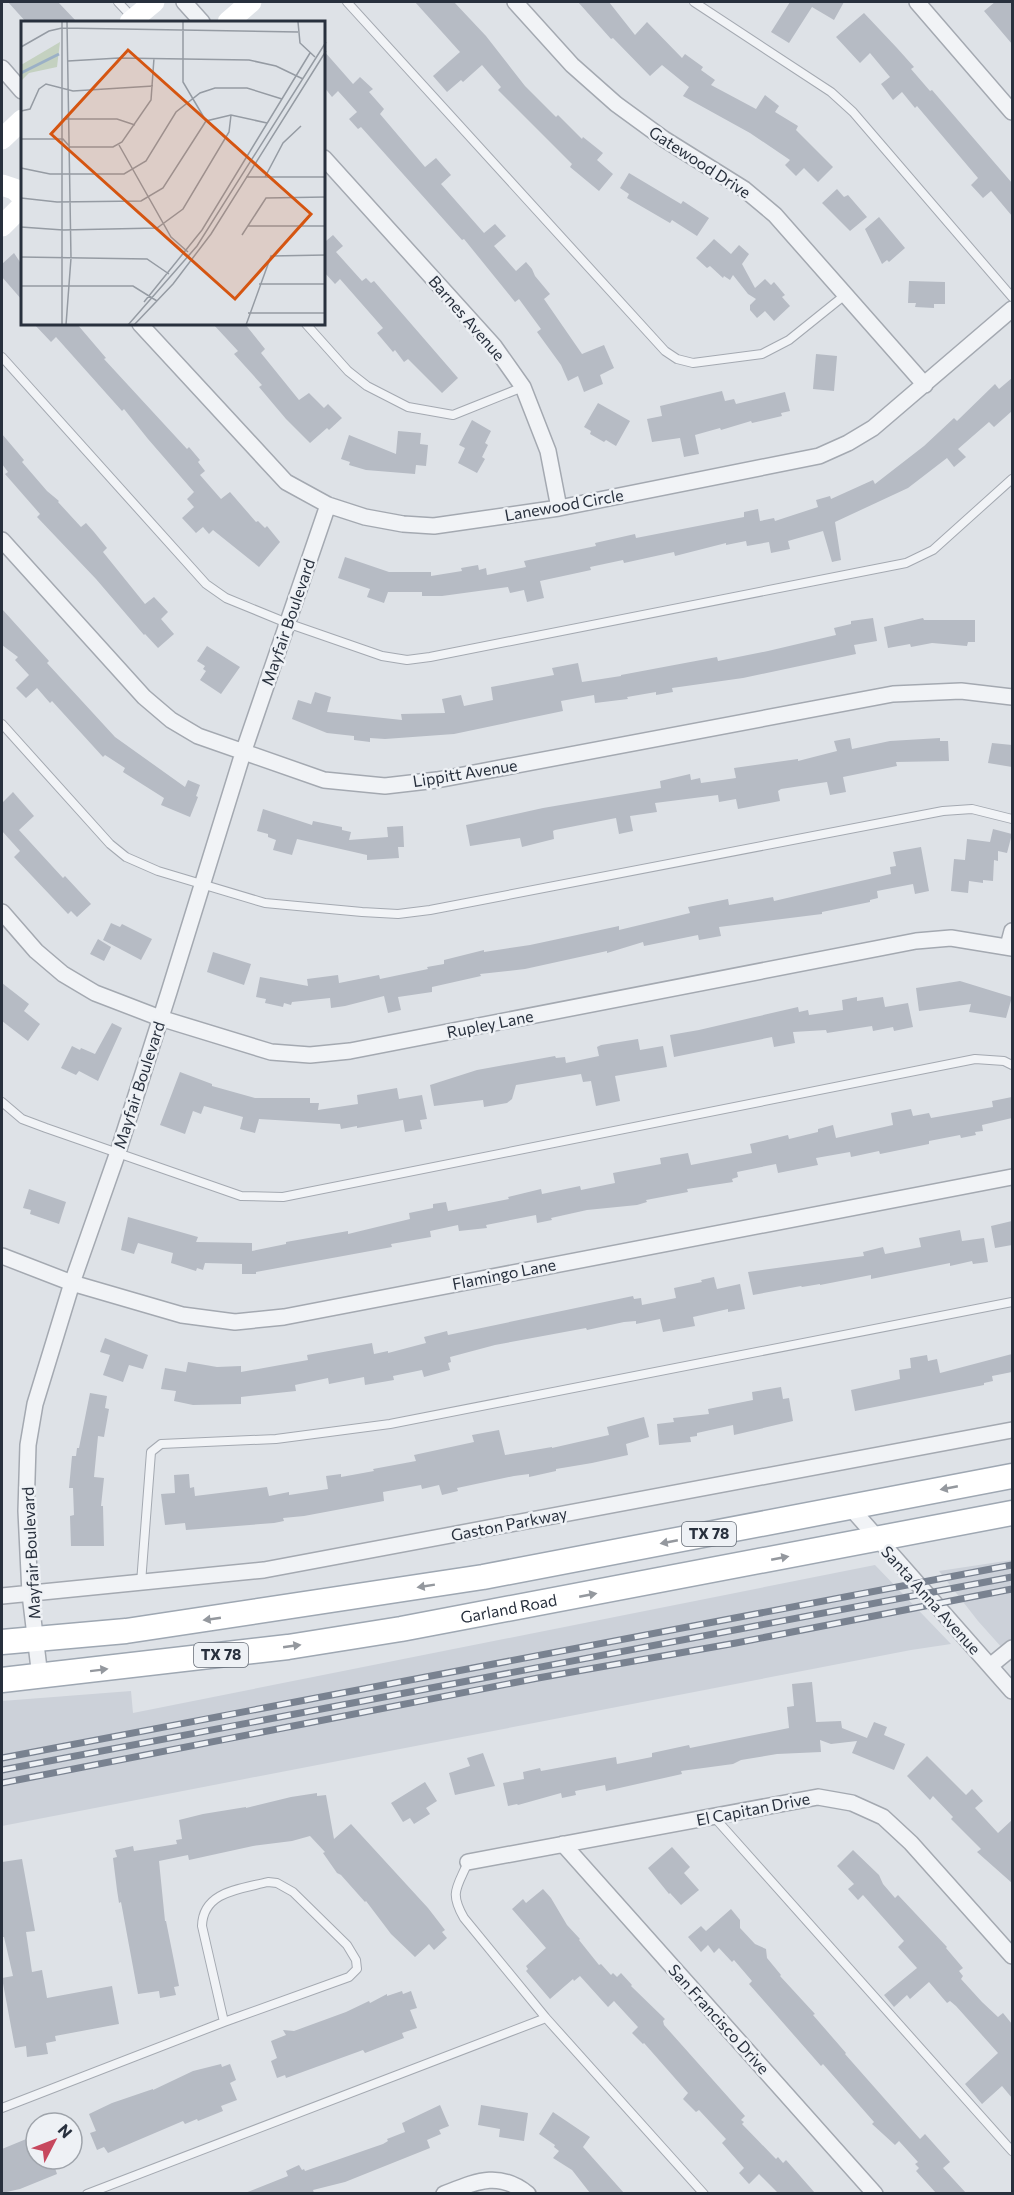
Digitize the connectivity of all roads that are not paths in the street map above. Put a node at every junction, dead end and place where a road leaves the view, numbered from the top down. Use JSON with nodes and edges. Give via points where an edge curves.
{"nodes":[{"id":1,"x":118,"y":2,"type":"edge"},
{"id":2,"x":154,"y":2,"type":"edge"},
{"id":3,"x":184,"y":2,"type":"edge"},
{"id":4,"x":251,"y":2,"type":"edge"},
{"id":5,"x":347,"y":2,"type":"edge"},
{"id":6,"x":515,"y":2,"type":"edge"},
{"id":7,"x":694,"y":2,"type":"edge"},
{"id":8,"x":917,"y":2,"type":"edge"},
{"id":9,"x":132,"y":21,"type":"edge"},
{"id":10,"x":201,"y":21,"type":"edge"},
{"id":11,"x":229,"y":21,"type":"edge"},
{"id":12,"x":2,"y":68,"type":"edge"},
{"id":13,"x":21,"y":90,"type":"edge"},
{"id":14,"x":1012,"y":112,"type":"edge"},
{"id":15,"x":21,"y":121,"type":"edge"},
{"id":16,"x":2,"y":139,"type":"edge"},
{"id":17,"x":326,"y":160,"type":"edge"},
{"id":18,"x":2,"y":185,"type":"edge"},
{"id":19,"x":21,"y":195,"type":"edge"},
{"id":20,"x":21,"y":207,"type":"edge"},
{"id":21,"x":2,"y":226,"type":"edge"},
{"id":22,"x":845,"y":295,"type":"junction"},
{"id":23,"x":1012,"y":297,"type":"edge"},
{"id":24,"x":1012,"y":309,"type":"edge"},
{"id":25,"x":142,"y":326,"type":"edge"},
{"id":26,"x":308,"y":326,"type":"edge"},
{"id":27,"x":2,"y":357,"type":"edge"},
{"id":28,"x":925,"y":385,"type":"junction"},
{"id":29,"x":523,"y":387,"type":"junction"},
{"id":30,"x":1012,"y":478,"type":"edge"},
{"id":31,"x":328,"y":505,"type":"junction"},
{"id":32,"x":559,"y":508,"type":"junction"},
{"id":33,"x":2,"y":540,"type":"edge"},
{"id":34,"x":287,"y":623,"type":"junction"},
{"id":35,"x":1012,"y":697,"type":"edge"},
{"id":36,"x":2,"y":724,"type":"edge"},
{"id":37,"x":243,"y":753,"type":"junction"},
{"id":38,"x":1012,"y":819,"type":"edge"},
{"id":39,"x":203,"y":885,"type":"junction"},
{"id":40,"x":2,"y":912,"type":"edge"},
{"id":41,"x":1012,"y":931,"type":"edge"},
{"id":42,"x":1010,"y":947,"type":"edge"},
{"id":43,"x":160,"y":1018,"type":"junction"},
{"id":44,"x":1012,"y":1065,"type":"edge"},
{"id":45,"x":2,"y":1102,"type":"edge"},
{"id":46,"x":118,"y":1152,"type":"junction"},
{"id":47,"x":1012,"y":1177,"type":"edge"},
{"id":48,"x":2,"y":1256,"type":"edge"},
{"id":49,"x":72,"y":1283,"type":"junction"},
{"id":50,"x":1012,"y":1302,"type":"edge"},
{"id":51,"x":1012,"y":1430,"type":"edge"},
{"id":52,"x":1012,"y":1476,"type":"edge"},
{"id":53,"x":850,"y":1507,"type":"junction"},
{"id":54,"x":1012,"y":1513,"type":"edge"},
{"id":55,"x":877,"y":1540,"type":"junction"},
{"id":56,"x":483,"y":1577,"type":"junction"},
{"id":57,"x":141,"y":1583,"type":"junction"},
{"id":58,"x":30,"y":1594,"type":"junction"},
{"id":59,"x":2,"y":1596,"type":"edge"},
{"id":60,"x":490,"y":1613,"type":"junction"},
{"id":61,"x":36,"y":1639,"type":"junction"},
{"id":62,"x":2,"y":1642,"type":"edge"},
{"id":63,"x":1012,"y":1648,"type":"edge"},
{"id":64,"x":990,"y":1666,"type":"junction"},
{"id":65,"x":40,"y":1677,"type":"junction"},
{"id":66,"x":2,"y":1680,"type":"edge"},
{"id":67,"x":1012,"y":1691,"type":"edge"},
{"id":68,"x":714,"y":1817,"type":"junction"},
{"id":69,"x":562,"y":1844,"type":"junction"},
{"id":70,"x":468,"y":1862,"type":"joint"},
{"id":71,"x":1012,"y":1956,"type":"edge"},
{"id":72,"x":546,"y":2018,"type":"junction"},
{"id":73,"x":224,"y":2022,"type":"junction"},
{"id":74,"x":2,"y":2108,"type":"edge"},
{"id":75,"x":1012,"y":2151,"type":"edge"},
{"id":76,"x":87,"y":2193,"type":"edge"},
{"id":77,"x":444,"y":2193,"type":"edge"},
{"id":78,"x":528,"y":2193,"type":"edge"},
{"id":79,"x":704,"y":2193,"type":"edge"},
{"id":80,"x":875,"y":2193,"type":"edge"}],
"edges":[{"from":1,"to":9,"type":"lane"},
{"from":2,"to":9,"type":"main road"},
{"from":3,"to":10,"type":"street"},
{"from":4,"to":11,"type":"main road"},
{"from":5,"to":22,"type":"lane","via":[[665,351],[677,359],[693,363],[762,354],[789,340]]},
{"from":6,"to":22,"type":"street","name":"Gatewood Drive","via":[[572,65],[616,104],[744,189],[775,215]]},
{"from":7,"to":23,"type":"lane","via":[[831,92],[853,111]]},
{"from":8,"to":14,"type":"street"},
{"from":12,"to":13,"type":"street"},
{"from":15,"to":16,"type":"main road"},
{"from":17,"to":29,"type":"street","name":"Barnes Avenue","via":[[494,346]]},
{"from":18,"to":19,"type":"main road"},
{"from":20,"to":21,"type":"main road"},
{"from":22,"to":28,"type":"street","name":"Gatewood Drive"},
{"from":24,"to":28,"type":"street","name":"Lanewood Circle"},
{"from":25,"to":31,"type":"street","name":"Lanewood Circle","via":[[272,470],[295,488]]},
{"from":26,"to":29,"type":"lane","via":[[348,371],[367,386],[408,407],[453,415]]},
{"from":27,"to":34,"type":"lane","via":[[206,584],[226,598]]},
{"from":28,"to":32,"type":"street","name":"Lanewood Circle","via":[[873,428],[819,456]]},
{"from":29,"to":32,"type":"street","name":"Barnes Avenue","via":[[548,451]]},
{"from":30,"to":34,"type":"lane","via":[[933,550],[906,563],[406,660],[382,656]]},
{"from":31,"to":32,"type":"street","name":"Lanewood Circle","via":[[365,517],[434,526]]},
{"from":31,"to":34,"type":"street","name":"Mayfair Boulevard"},
{"from":33,"to":37,"type":"street","name":"Lippitt Avenue","via":[[144,697],[198,736]]},
{"from":34,"to":37,"type":"street","name":"Mayfair Boulevard"},
{"from":35,"to":37,"type":"street","name":"Lippitt Avenue","via":[[961,691],[893,694],[436,780],[385,786],[324,780]]},
{"from":36,"to":39,"type":"lane","via":[[126,857]]},
{"from":37,"to":39,"type":"street","name":"Mayfair Boulevard"},
{"from":38,"to":39,"type":"lane","via":[[972,809],[943,811],[398,914],[265,903]]},
{"from":39,"to":43,"type":"street","name":"Mayfair Boulevard"},
{"from":40,"to":43,"type":"street","name":"Rupley Lane","via":[[36,951],[63,974],[95,993]]},
{"from":41,"to":42,"type":"street"},
{"from":42,"to":43,"type":"street","name":"Rupley Lane","via":[[951,938],[916,941],[350,1051],[310,1055],[271,1052]]},
{"from":43,"to":46,"type":"street","name":"Mayfair Boulevard"},
{"from":44,"to":46,"type":"lane","via":[[1004,1060],[975,1059],[283,1197],[241,1196]]},
{"from":45,"to":46,"type":"lane","via":[[22,1119]]},
{"from":46,"to":49,"type":"street","name":"Mayfair Boulevard"},
{"from":47,"to":49,"type":"street","name":"Flamingo Lane","via":[[284,1317],[236,1322],[182,1315]]},
{"from":48,"to":49,"type":"street","name":"Flamingo Lane"},
{"from":49,"to":58,"type":"street","name":"Mayfair Boulevard","via":[[35,1404],[28,1445]]},
{"from":50,"to":57,"type":"lane","via":[[390,1424],[276,1439],[161,1444],[151,1452]]},
{"from":51,"to":57,"type":"street","name":"Gaston Parkway","via":[[264,1570]]},
{"from":52,"to":53,"type":"main road","number":"TX 78","one_way":true},
{"from":53,"to":55,"type":"street","name":"Santa Anna Avenue"},
{"from":53,"to":56,"type":"main road","number":"TX 78","one_way":true},
{"from":54,"to":55,"type":"main road","name":"Garland Road","number":"TX 78"},
{"from":60,"to":55,"type":"main road","name":"Garland Road","number":"TX 78","one_way":true},
{"from":55,"to":64,"type":"street","name":"Santa Anna Avenue"},
{"from":56,"to":60,"type":"main road"},
{"from":56,"to":61,"type":"main road","number":"TX 78","one_way":true,"via":[[126,1631]]},
{"from":57,"to":58,"type":"street","name":"Gaston Parkway"},
{"from":58,"to":59,"type":"street","name":"Gaston Parkway"},
{"from":58,"to":61,"type":"street","name":"Mayfair Boulevard"},
{"from":65,"to":60,"type":"main road","name":"Garland Road","number":"TX 78","one_way":true,"via":[[288,1647]]},
{"from":61,"to":62,"type":"main road","number":"TX 78"},
{"from":61,"to":65,"type":"street","name":"Mayfair Boulevard"},
{"from":63,"to":64,"type":"street"},
{"from":64,"to":67,"type":"street","name":"Santa Anna Avenue"},
{"from":65,"to":66,"type":"main road","name":"Garland Road","number":"TX 78"},
{"from":68,"to":69,"type":"street","name":"El Capitan Drive"},
{"from":68,"to":71,"type":"street","name":"El Capitan Drive","via":[[818,1797],[852,1803],[883,1817]]},
{"from":68,"to":75,"type":"lane"},
{"from":69,"to":70,"type":"street","name":"El Capitan Drive"},
{"from":69,"to":80,"type":"street","name":"San Francisco Drive"},
{"from":70,"to":72,"type":"lane","via":[[454,1895],[457,1907]]},
{"from":72,"to":76,"type":"lane"},
{"from":72,"to":79,"type":"lane"},
{"from":73,"to":73,"type":"lane","via":[[349,1977],[357,1970],[347,1945],[284,1886],[268,1882],[224,1893],[206,1907],[202,1926]]},
{"from":73,"to":74,"type":"lane"},
{"from":77,"to":78,"type":"street","via":[[486,2179],[503,2180]]}]}
